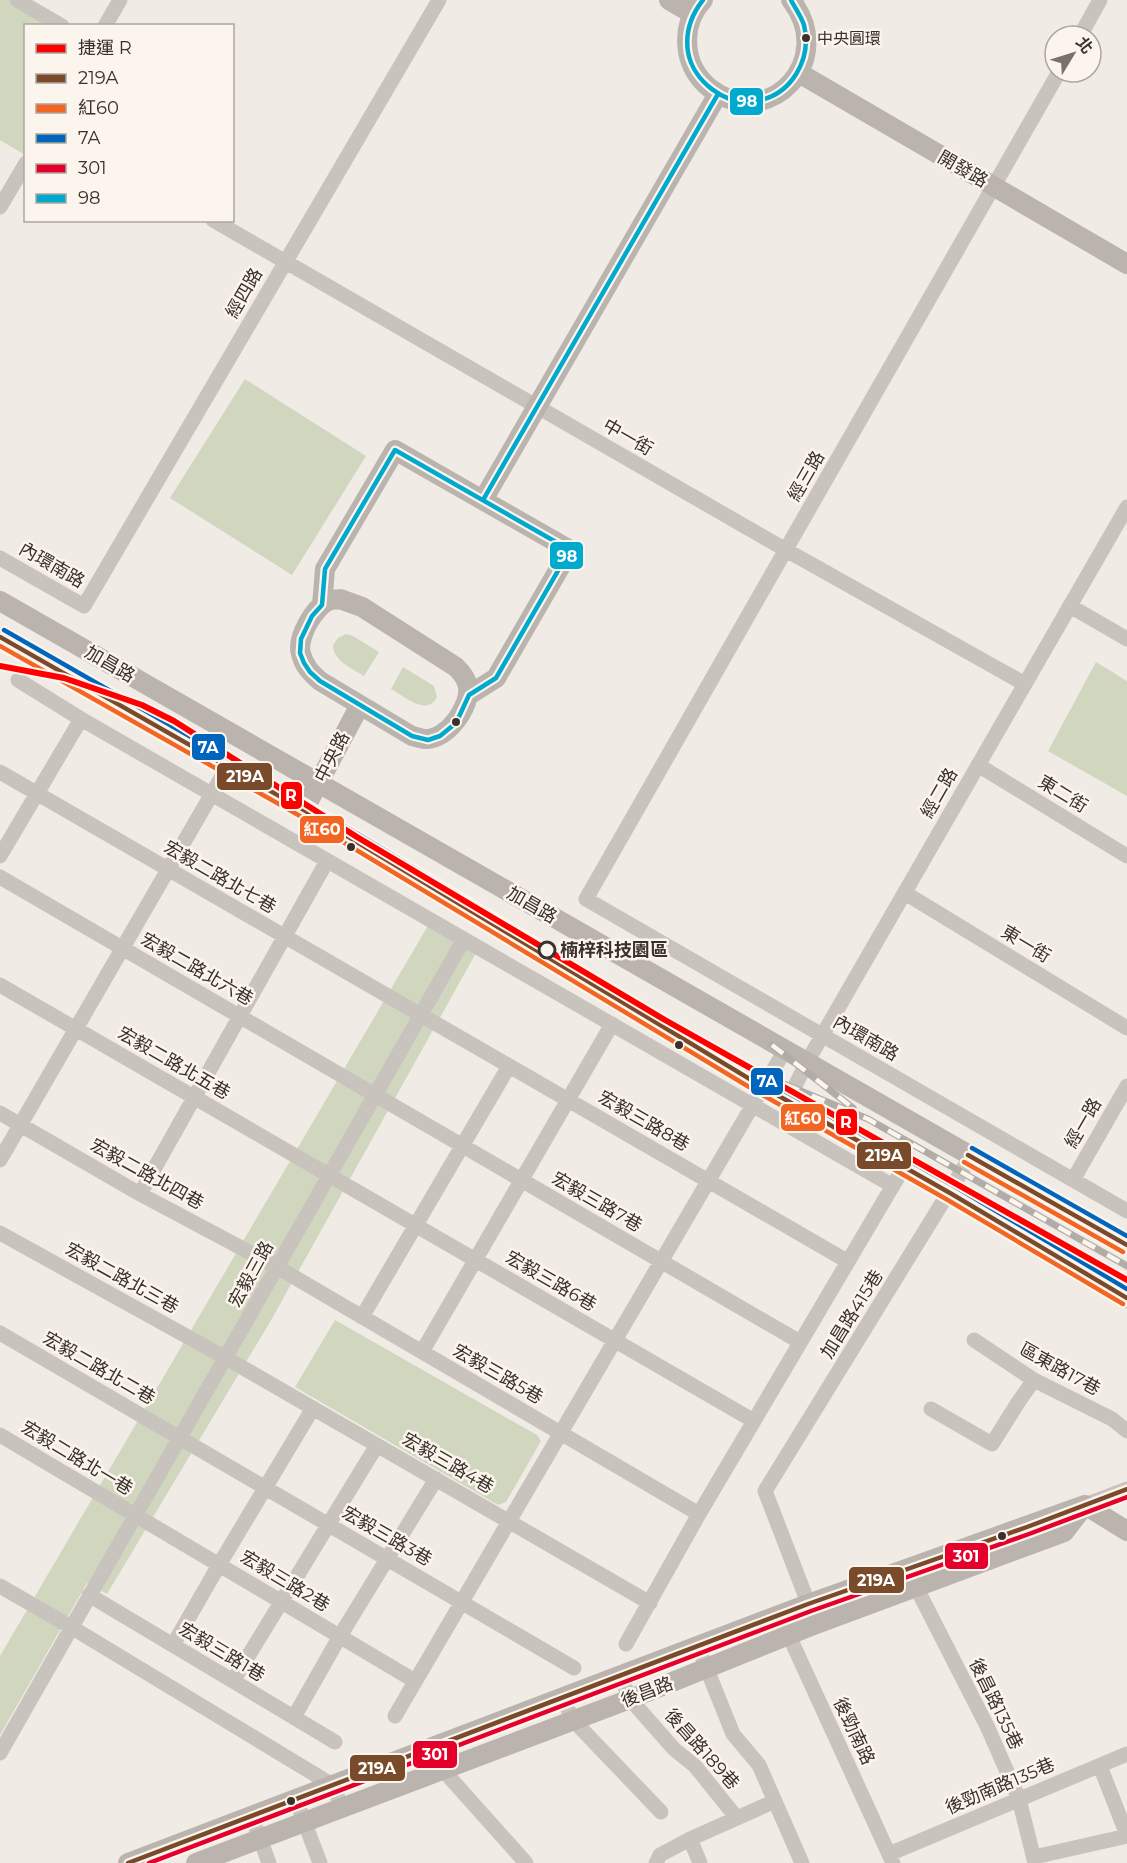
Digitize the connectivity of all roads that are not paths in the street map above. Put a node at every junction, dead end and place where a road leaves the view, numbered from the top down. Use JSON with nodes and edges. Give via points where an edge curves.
{"nodes":[{"id":1,"x":17,"y":0,"type":"edge"},
{"id":2,"x":120,"y":0,"type":"edge"},
{"id":3,"x":439,"y":0,"type":"edge"},
{"id":4,"x":669,"y":0,"type":"edge"},
{"id":5,"x":791,"y":0,"type":"edge"},
{"id":6,"x":1100,"y":0,"type":"edge"},
{"id":7,"x":698,"y":7,"type":"edge"},
{"id":8,"x":59,"y":24,"type":"edge"},
{"id":9,"x":106,"y":24,"type":"edge"},
{"id":10,"x":1087,"y":24,"type":"edge"},
{"id":11,"x":799,"y":73,"type":"junction"},
{"id":12,"x":1052,"y":84,"type":"edge"},
{"id":13,"x":718,"y":94,"type":"junction"},
{"id":14,"x":24,"y":166,"type":"edge"},
{"id":15,"x":994,"y":187,"type":"junction"},
{"id":16,"x":0,"y":207,"type":"edge"},
{"id":17,"x":216,"y":222,"type":"edge"},
{"id":18,"x":285,"y":262,"type":"junction"},
{"id":19,"x":1127,"y":264,"type":"edge"},
{"id":20,"x":537,"y":407,"type":"junction"},
{"id":21,"x":483,"y":500,"type":"junction"},
{"id":22,"x":1127,"y":507,"type":"edge"},
{"id":23,"x":786,"y":550,"type":"junction"},
{"id":24,"x":0,"y":558,"type":"edge"},
{"id":25,"x":322,"y":605,"type":"junction"},
{"id":26,"x":84,"y":606,"type":"joint"},
{"id":27,"x":1070,"y":606,"type":"junction"},
{"id":28,"x":4,"y":608,"type":"edge"},
{"id":29,"x":0,"y":637,"type":"edge"},
{"id":30,"x":1127,"y":639,"type":"edge"},
{"id":31,"x":18,"y":680,"type":"dead end"},
{"id":32,"x":1025,"y":684,"type":"junction"},
{"id":33,"x":469,"y":695,"type":"junction"},
{"id":34,"x":360,"y":705,"type":"junction"},
{"id":35,"x":81,"y":719,"type":"junction"},
{"id":36,"x":978,"y":765,"type":"junction"},
{"id":37,"x":228,"y":766,"type":"junction"},
{"id":38,"x":0,"y":772,"type":"edge"},
{"id":39,"x":319,"y":784,"type":"junction"},
{"id":40,"x":37,"y":793,"type":"junction"},
{"id":41,"x":212,"y":794,"type":"junction"},
{"id":42,"x":304,"y":810,"type":"junction"},
{"id":43,"x":0,"y":856,"type":"edge"},
{"id":44,"x":1127,"y":856,"type":"edge"},
{"id":45,"x":327,"y":861,"type":"junction"},
{"id":46,"x":168,"y":869,"type":"junction"},
{"id":47,"x":0,"y":877,"type":"edge"},
{"id":48,"x":905,"y":893,"type":"junction"},
{"id":49,"x":586,"y":899,"type":"joint"},
{"id":50,"x":285,"y":936,"type":"junction"},
{"id":51,"x":464,"y":939,"type":"junction"},
{"id":52,"x":123,"y":948,"type":"junction"},
{"id":53,"x":0,"y":985,"type":"edge"},
{"id":54,"x":421,"y":1015,"type":"junction"},
{"id":55,"x":239,"y":1016,"type":"junction"},
{"id":56,"x":612,"y":1024,"type":"junction"},
{"id":57,"x":1127,"y":1028,"type":"edge"},
{"id":58,"x":76,"y":1029,"type":"junction"},
{"id":59,"x":823,"y":1035,"type":"junction"},
{"id":60,"x":785,"y":1050,"type":"junction"},
{"id":61,"x":807,"y":1062,"type":"junction"},
{"id":62,"x":509,"y":1066,"type":"junction"},
{"id":63,"x":1127,"y":1086,"type":"edge"},
{"id":64,"x":764,"y":1087,"type":"junction"},
{"id":65,"x":375,"y":1095,"type":"junction"},
{"id":66,"x":193,"y":1097,"type":"junction"},
{"id":67,"x":568,"y":1100,"type":"junction"},
{"id":68,"x":788,"y":1100,"type":"junction"},
{"id":69,"x":753,"y":1105,"type":"junction"},
{"id":70,"x":0,"y":1113,"type":"edge"},
{"id":71,"x":21,"y":1125,"type":"junction"},
{"id":72,"x":462,"y":1146,"type":"junction"},
{"id":73,"x":971,"y":1156,"type":"junction"},
{"id":74,"x":0,"y":1160,"type":"edge"},
{"id":75,"x":904,"y":1166,"type":"junction"},
{"id":76,"x":329,"y":1175,"type":"junction"},
{"id":77,"x":522,"y":1180,"type":"junction"},
{"id":78,"x":1073,"y":1180,"type":"junction"},
{"id":79,"x":708,"y":1181,"type":"junction"},
{"id":80,"x":893,"y":1186,"type":"junction"},
{"id":81,"x":950,"y":1193,"type":"junction"},
{"id":82,"x":140,"y":1194,"type":"junction"},
{"id":83,"x":1127,"y":1211,"type":"edge"},
{"id":84,"x":416,"y":1225,"type":"junction"},
{"id":85,"x":0,"y":1233,"type":"edge"},
{"id":86,"x":1127,"y":1245,"type":"edge"},
{"id":87,"x":476,"y":1260,"type":"junction"},
{"id":88,"x":847,"y":1261,"type":"junction"},
{"id":89,"x":661,"y":1262,"type":"junction"},
{"id":90,"x":277,"y":1267,"type":"junction"},
{"id":91,"x":1127,"y":1298,"type":"edge"},
{"id":92,"x":362,"y":1317,"type":"junction"},
{"id":93,"x":0,"y":1333,"type":"edge"},
{"id":94,"x":615,"y":1340,"type":"junction"},
{"id":95,"x":974,"y":1340,"type":"dead end"},
{"id":96,"x":800,"y":1342,"type":"junction"},
{"id":97,"x":422,"y":1352,"type":"junction"},
{"id":98,"x":226,"y":1358,"type":"junction"},
{"id":99,"x":1034,"y":1380,"type":"junction"},
{"id":100,"x":313,"y":1408,"type":"junction"},
{"id":101,"x":931,"y":1409,"type":"dead end"},
{"id":102,"x":754,"y":1421,"type":"junction"},
{"id":103,"x":1127,"y":1431,"type":"edge"},
{"id":104,"x":561,"y":1433,"type":"junction"},
{"id":105,"x":0,"y":1435,"type":"edge"},
{"id":106,"x":179,"y":1437,"type":"junction"},
{"id":107,"x":377,"y":1445,"type":"junction"},
{"id":108,"x":436,"y":1479,"type":"junction"},
{"id":109,"x":265,"y":1487,"type":"junction"},
{"id":110,"x":1127,"y":1489,"type":"edge"},
{"id":111,"x":1085,"y":1505,"type":"junction"},
{"id":112,"x":699,"y":1514,"type":"junction"},
{"id":113,"x":135,"y":1515,"type":"junction"},
{"id":114,"x":510,"y":1522,"type":"junction"},
{"id":115,"x":327,"y":1524,"type":"junction"},
{"id":116,"x":1127,"y":1531,"type":"edge"},
{"id":117,"x":387,"y":1559,"type":"junction"},
{"id":118,"x":219,"y":1565,"type":"junction"},
{"id":119,"x":911,"y":1577,"type":"junction"},
{"id":120,"x":0,"y":1586,"type":"edge"},
{"id":121,"x":89,"y":1595,"type":"junction"},
{"id":122,"x":282,"y":1602,"type":"junction"},
{"id":123,"x":462,"y":1602,"type":"junction"},
{"id":124,"x":650,"y":1603,"type":"junction"},
{"id":125,"x":808,"y":1605,"type":"junction"},
{"id":126,"x":780,"y":1616,"type":"junction"},
{"id":127,"x":816,"y":1624,"type":"junction"},
{"id":128,"x":71,"y":1627,"type":"junction"},
{"id":129,"x":788,"y":1635,"type":"junction"},
{"id":130,"x":340,"y":1636,"type":"junction"},
{"id":131,"x":626,"y":1644,"type":"dead end"},
{"id":132,"x":173,"y":1645,"type":"junction"},
{"id":133,"x":698,"y":1647,"type":"junction"},
{"id":134,"x":574,"y":1668,"type":"dead end"},
{"id":135,"x":707,"y":1669,"type":"junction"},
{"id":136,"x":621,"y":1677,"type":"junction"},
{"id":137,"x":233,"y":1681,"type":"junction"},
{"id":138,"x":415,"y":1681,"type":"junction"},
{"id":139,"x":630,"y":1698,"type":"junction"},
{"id":140,"x":563,"y":1699,"type":"junction"},
{"id":141,"x":395,"y":1716,"type":"dead end"},
{"id":142,"x":294,"y":1717,"type":"junction"},
{"id":143,"x":573,"y":1720,"type":"junction"},
{"id":144,"x":0,"y":1721,"type":"edge"},
{"id":145,"x":14,"y":1729,"type":"junction"},
{"id":146,"x":335,"y":1742,"type":"dead end"},
{"id":147,"x":434,"y":1748,"type":"junction"},
{"id":148,"x":0,"y":1754,"type":"edge"},
{"id":149,"x":1127,"y":1754,"type":"edge"},
{"id":150,"x":1100,"y":1766,"type":"junction"},
{"id":151,"x":443,"y":1770,"type":"junction"},
{"id":152,"x":334,"y":1786,"type":"junction"},
{"id":153,"x":1019,"y":1799,"type":"junction"},
{"id":154,"x":296,"y":1800,"type":"junction"},
{"id":155,"x":775,"y":1801,"type":"junction"},
{"id":156,"x":341,"y":1808,"type":"junction"},
{"id":157,"x":661,"y":1812,"type":"dead end"},
{"id":158,"x":252,"y":1817,"type":"junction"},
{"id":159,"x":736,"y":1817,"type":"junction"},
{"id":160,"x":306,"y":1822,"type":"junction"},
{"id":161,"x":1127,"y":1836,"type":"edge"},
{"id":162,"x":194,"y":1838,"type":"junction"},
{"id":163,"x":261,"y":1839,"type":"junction"},
{"id":164,"x":690,"y":1839,"type":"junction"},
{"id":165,"x":891,"y":1858,"type":"edge"},
{"id":166,"x":658,"y":1859,"type":"edge"},
{"id":167,"x":1035,"y":1860,"type":"edge"},
{"id":168,"x":201,"y":1862,"type":"edge"},
{"id":169,"x":128,"y":1863,"type":"edge"},
{"id":170,"x":269,"y":1863,"type":"edge"},
{"id":171,"x":320,"y":1863,"type":"edge"},
{"id":172,"x":526,"y":1863,"type":"edge"},
{"id":173,"x":700,"y":1863,"type":"edge"},
{"id":174,"x":802,"y":1863,"type":"edge"}],
"edges":[{"from":1,"to":8,"type":"street"},
{"from":2,"to":9,"type":"street"},
{"from":3,"to":18,"type":"street","name":"經四路"},
{"from":4,"to":7,"type":"street"},
{"from":5,"to":11,"type":"street","via":[[806,29],[806,54]]},
{"from":6,"to":10,"type":"street"},
{"from":7,"to":13,"type":"street","via":[[688,29],[689,57],[705,84]]},
{"from":11,"to":13,"type":"street","via":[[781,92],[756,101],[743,102]]},
{"from":11,"to":15,"type":"street","name":"開發路"},
{"from":12,"to":15,"type":"street","name":"經三路"},
{"from":13,"to":20,"type":"street"},
{"from":14,"to":16,"type":"street"},
{"from":15,"to":19,"type":"street","name":"開發路"},
{"from":15,"to":23,"type":"street","name":"經三路"},
{"from":17,"to":18,"type":"street","name":"中一街"},
{"from":18,"to":20,"type":"street","name":"中一街"},
{"from":18,"to":26,"type":"street","name":"經四路"},
{"from":20,"to":21,"type":"street"},
{"from":20,"to":23,"type":"street","name":"中一街"},
{"from":21,"to":25,"type":"street","via":[[395,450],[325,569]]},
{"from":21,"to":33,"type":"street","via":[[570,550],[496,678]]},
{"from":22,"to":27,"type":"street","name":"經二路"},
{"from":23,"to":32,"type":"street","name":"中一街"},
{"from":23,"to":49,"type":"street","name":"經三路"},
{"from":24,"to":26,"type":"street","name":"內環南路"},
{"from":25,"to":33,"type":"street","via":[[340,599],[362,607],[456,666],[468,685]]},
{"from":25,"to":34,"type":"street","via":[[312,615],[301,639],[300,653],[320,681]]},
{"from":27,"to":30,"type":"street"},
{"from":27,"to":32,"type":"street","name":"經二路"},
{"from":28,"to":39,"type":"street","name":"加昌路"},
{"from":29,"to":37,"type":"street","name":"加昌路"},
{"from":31,"to":35,"type":"street"},
{"from":32,"to":36,"type":"street","name":"經二路"},
{"from":33,"to":34,"type":"street","via":[[456,723],[428,740],[412,736]]},
{"from":34,"to":39,"type":"street","name":"中央路"},
{"from":35,"to":40,"type":"street"},
{"from":35,"to":41,"type":"street"},
{"from":36,"to":44,"type":"street","name":"東二街"},
{"from":36,"to":48,"type":"street","name":"經二路"},
{"from":37,"to":41,"type":"street"},
{"from":37,"to":42,"type":"street","name":"加昌路"},
{"from":38,"to":40,"type":"street","name":"宏毅二路北七巷"},
{"from":39,"to":42,"type":"street","name":"中央路"},
{"from":39,"to":60,"type":"street","name":"加昌路"},
{"from":40,"to":43,"type":"street"},
{"from":40,"to":46,"type":"street","name":"宏毅二路北七巷"},
{"from":41,"to":45,"type":"street"},
{"from":41,"to":46,"type":"street"},
{"from":42,"to":64,"type":"street","name":"加昌路"},
{"from":45,"to":50,"type":"street"},
{"from":45,"to":51,"type":"street"},
{"from":46,"to":50,"type":"street","name":"宏毅二路北七巷"},
{"from":46,"to":52,"type":"street"},
{"from":47,"to":52,"type":"street","name":"宏毅二路北六巷"},
{"from":48,"to":57,"type":"street","name":"東一街"},
{"from":48,"to":59,"type":"street","name":"經二路"},
{"from":49,"to":59,"type":"street","name":"內環南路"},
{"from":50,"to":54,"type":"street","name":"宏毅二路北七巷"},
{"from":50,"to":55,"type":"street"},
{"from":51,"to":54,"type":"street","name":"宏毅三路"},
{"from":51,"to":56,"type":"street"},
{"from":52,"to":55,"type":"street","name":"宏毅二路北六巷"},
{"from":52,"to":58,"type":"street"},
{"from":53,"to":58,"type":"street","name":"宏毅二路北五巷"},
{"from":54,"to":62,"type":"street","name":"宏毅三路8巷"},
{"from":54,"to":65,"type":"street","name":"宏毅三路"},
{"from":55,"to":65,"type":"street","name":"宏毅二路北六巷"},
{"from":55,"to":66,"type":"street"},
{"from":56,"to":67,"type":"street"},
{"from":56,"to":69,"type":"street"},
{"from":58,"to":66,"type":"street","name":"宏毅二路北五巷"},
{"from":58,"to":71,"type":"street"},
{"from":59,"to":61,"type":"street","name":"經二路"},
{"from":59,"to":78,"type":"street","name":"內環南路"},
{"from":60,"to":61,"type":"street","name":"加昌路"},
{"from":60,"to":64,"type":"street"},
{"from":61,"to":68,"type":"street","name":"經二路"},
{"from":61,"to":73,"type":"street","name":"加昌路"},
{"from":62,"to":67,"type":"street","name":"宏毅三路8巷"},
{"from":62,"to":72,"type":"street"},
{"from":63,"to":78,"type":"street","name":"經一路"},
{"from":64,"to":68,"type":"street","name":"加昌路"},
{"from":64,"to":69,"type":"street"},
{"from":65,"to":72,"type":"street","name":"宏毅三路7巷"},
{"from":65,"to":76,"type":"street","name":"宏毅三路"},
{"from":66,"to":76,"type":"street","name":"宏毅二路北五巷"},
{"from":66,"to":82,"type":"street"},
{"from":67,"to":77,"type":"street"},
{"from":67,"to":79,"type":"street","name":"宏毅三路8巷"},
{"from":68,"to":75,"type":"street","name":"加昌路"},
{"from":69,"to":79,"type":"street"},
{"from":69,"to":80,"type":"street"},
{"from":70,"to":71,"type":"street","name":"宏毅二路北四巷"},
{"from":71,"to":74,"type":"street"},
{"from":71,"to":82,"type":"street","name":"宏毅二路北四巷"},
{"from":72,"to":77,"type":"street","name":"宏毅三路7巷"},
{"from":72,"to":84,"type":"street"},
{"from":73,"to":81,"type":"street","name":"加昌路415巷"},
{"from":73,"to":86,"type":"street","name":"加昌路"},
{"from":75,"to":80,"type":"street"},
{"from":75,"to":81,"type":"street","name":"加昌路"},
{"from":76,"to":84,"type":"street","name":"宏毅三路6巷"},
{"from":76,"to":90,"type":"street","name":"宏毅三路"},
{"from":77,"to":87,"type":"street"},
{"from":77,"to":89,"type":"street","name":"宏毅三路7巷"},
{"from":78,"to":83,"type":"street","name":"內環南路"},
{"from":79,"to":88,"type":"street","name":"宏毅三路8巷"},
{"from":79,"to":89,"type":"street"},
{"from":80,"to":88,"type":"street"},
{"from":81,"to":91,"type":"street","name":"加昌路"},
{"from":81,"to":125,"type":"street","name":"加昌路415巷","via":[[765,1491]]},
{"from":82,"to":90,"type":"street","name":"宏毅二路北四巷"},
{"from":84,"to":87,"type":"street","name":"宏毅三路6巷"},
{"from":84,"to":92,"type":"street"},
{"from":85,"to":98,"type":"street","name":"宏毅二路北三巷"},
{"from":87,"to":94,"type":"street","name":"宏毅三路6巷"},
{"from":87,"to":97,"type":"street"},
{"from":88,"to":96,"type":"street"},
{"from":89,"to":94,"type":"street"},
{"from":89,"to":96,"type":"street","name":"宏毅三路7巷"},
{"from":90,"to":92,"type":"street","name":"宏毅三路5巷"},
{"from":90,"to":98,"type":"street","name":"宏毅三路"},
{"from":92,"to":97,"type":"street","name":"宏毅三路5巷"},
{"from":93,"to":106,"type":"street","name":"宏毅二路北二巷"},
{"from":94,"to":102,"type":"street","name":"宏毅三路6巷"},
{"from":94,"to":104,"type":"street"},
{"from":95,"to":99,"type":"street","name":"區東路17巷"},
{"from":96,"to":102,"type":"street"},
{"from":97,"to":104,"type":"street","name":"宏毅三路5巷"},
{"from":98,"to":100,"type":"street","name":"宏毅三路4巷"},
{"from":98,"to":106,"type":"street","name":"宏毅三路"},
{"from":99,"to":101,"type":"street","via":[[992,1444]]},
{"from":99,"to":103,"type":"street","name":"區東路17巷","via":[[1112,1419]]},
{"from":100,"to":107,"type":"street","name":"宏毅三路4巷"},
{"from":100,"to":109,"type":"street"},
{"from":102,"to":112,"type":"street"},
{"from":104,"to":112,"type":"street","name":"宏毅三路5巷"},
{"from":104,"to":114,"type":"street"},
{"from":105,"to":113,"type":"street","name":"宏毅二路北一巷"},
{"from":106,"to":109,"type":"street","name":"宏毅三路3巷"},
{"from":106,"to":113,"type":"street","name":"宏毅三路"},
{"from":107,"to":108,"type":"street","name":"宏毅三路4巷"},
{"from":107,"to":115,"type":"street"},
{"from":108,"to":114,"type":"street","name":"宏毅三路4巷"},
{"from":108,"to":117,"type":"street"},
{"from":109,"to":115,"type":"street","name":"宏毅三路3巷"},
{"from":109,"to":118,"type":"street"},
{"from":110,"to":111,"type":"street"},
{"from":111,"to":116,"type":"street"},
{"from":111,"to":119,"type":"street","name":"後昌路"},
{"from":112,"to":124,"type":"street"},
{"from":113,"to":118,"type":"street","name":"宏毅三路2巷"},
{"from":113,"to":121,"type":"street","name":"宏毅三路"},
{"from":114,"to":123,"type":"street"},
{"from":114,"to":124,"type":"street","name":"宏毅三路4巷"},
{"from":115,"to":117,"type":"street","name":"宏毅三路3巷"},
{"from":115,"to":122,"type":"street"},
{"from":117,"to":123,"type":"street","name":"宏毅三路3巷"},
{"from":117,"to":130,"type":"street"},
{"from":118,"to":122,"type":"street","name":"宏毅三路2巷"},
{"from":118,"to":132,"type":"street"},
{"from":119,"to":125,"type":"street","name":"後昌路"},
{"from":119,"to":127,"type":"street","name":"後昌路"},
{"from":119,"to":153,"type":"street","name":"後昌路135巷","via":[[987,1726]]},
{"from":120,"to":128,"type":"street"},
{"from":121,"to":128,"type":"street","name":"宏毅三路"},
{"from":121,"to":132,"type":"street","name":"宏毅三路1巷"},
{"from":122,"to":130,"type":"street","name":"宏毅三路2巷"},
{"from":122,"to":137,"type":"street"},
{"from":123,"to":134,"type":"street","name":"宏毅三路3巷"},
{"from":123,"to":138,"type":"street"},
{"from":124,"to":131,"type":"street"},
{"from":125,"to":126,"type":"street","name":"後昌路"},
{"from":125,"to":127,"type":"street"},
{"from":126,"to":129,"type":"street","name":"後勁南路"},
{"from":126,"to":133,"type":"street","name":"後昌路"},
{"from":127,"to":129,"type":"street","name":"後昌路"},
{"from":128,"to":145,"type":"street","name":"宏毅三路"},
{"from":128,"to":152,"type":"street"},
{"from":129,"to":135,"type":"street","name":"後昌路"},
{"from":129,"to":165,"type":"street","name":"後勁南路"},
{"from":130,"to":138,"type":"street","name":"宏毅三路2巷"},
{"from":130,"to":142,"type":"street"},
{"from":132,"to":137,"type":"street","name":"宏毅三路1巷"},
{"from":133,"to":135,"type":"street"},
{"from":133,"to":136,"type":"street","name":"後昌路"},
{"from":135,"to":139,"type":"street","name":"後昌路"},
{"from":135,"to":155,"type":"street","via":[[733,1734],[759,1765]]},
{"from":136,"to":139,"type":"street","name":"後昌路189巷"},
{"from":136,"to":140,"type":"street","name":"後昌路"},
{"from":137,"to":142,"type":"street","name":"宏毅三路1巷"},
{"from":138,"to":141,"type":"street"},
{"from":139,"to":143,"type":"street","name":"後昌路"},
{"from":139,"to":159,"type":"street","name":"後昌路189巷","via":[[674,1749],[695,1766]]},
{"from":140,"to":143,"type":"street"},
{"from":140,"to":147,"type":"street","name":"後昌路"},
{"from":142,"to":146,"type":"street","name":"宏毅三路1巷"},
{"from":143,"to":151,"type":"street","name":"後昌路"},
{"from":143,"to":157,"type":"street"},
{"from":144,"to":145,"type":"street"},
{"from":145,"to":148,"type":"street","name":"宏毅三路"},
{"from":147,"to":151,"type":"street"},
{"from":147,"to":152,"type":"street","name":"後昌路"},
{"from":149,"to":150,"type":"street","name":"後勁南路135巷"},
{"from":150,"to":153,"type":"street","name":"後勁南路135巷"},
{"from":150,"to":161,"type":"street"},
{"from":151,"to":156,"type":"street","name":"後昌路"},
{"from":151,"to":172,"type":"street"},
{"from":152,"to":154,"type":"street","name":"後昌路"},
{"from":152,"to":156,"type":"street"},
{"from":153,"to":165,"type":"street","name":"後勁南路135巷"},
{"from":153,"to":167,"type":"street","name":"後昌路135巷"},
{"from":154,"to":158,"type":"street","name":"後昌路"},
{"from":154,"to":160,"type":"street"},
{"from":155,"to":159,"type":"street"},
{"from":155,"to":174,"type":"street"},
{"from":156,"to":160,"type":"street","name":"後昌路"},
{"from":158,"to":162,"type":"street","name":"後昌路"},
{"from":158,"to":163,"type":"street"},
{"from":159,"to":164,"type":"street"},
{"from":160,"to":163,"type":"street","name":"後昌路"},
{"from":160,"to":171,"type":"street"},
{"from":161,"to":167,"type":"street"},
{"from":162,"to":168,"type":"street"},
{"from":162,"to":169,"type":"street","name":"後昌路"},
{"from":163,"to":168,"type":"street","name":"後昌路"},
{"from":163,"to":170,"type":"street"},
{"from":164,"to":166,"type":"street"},
{"from":164,"to":173,"type":"street"}]}
